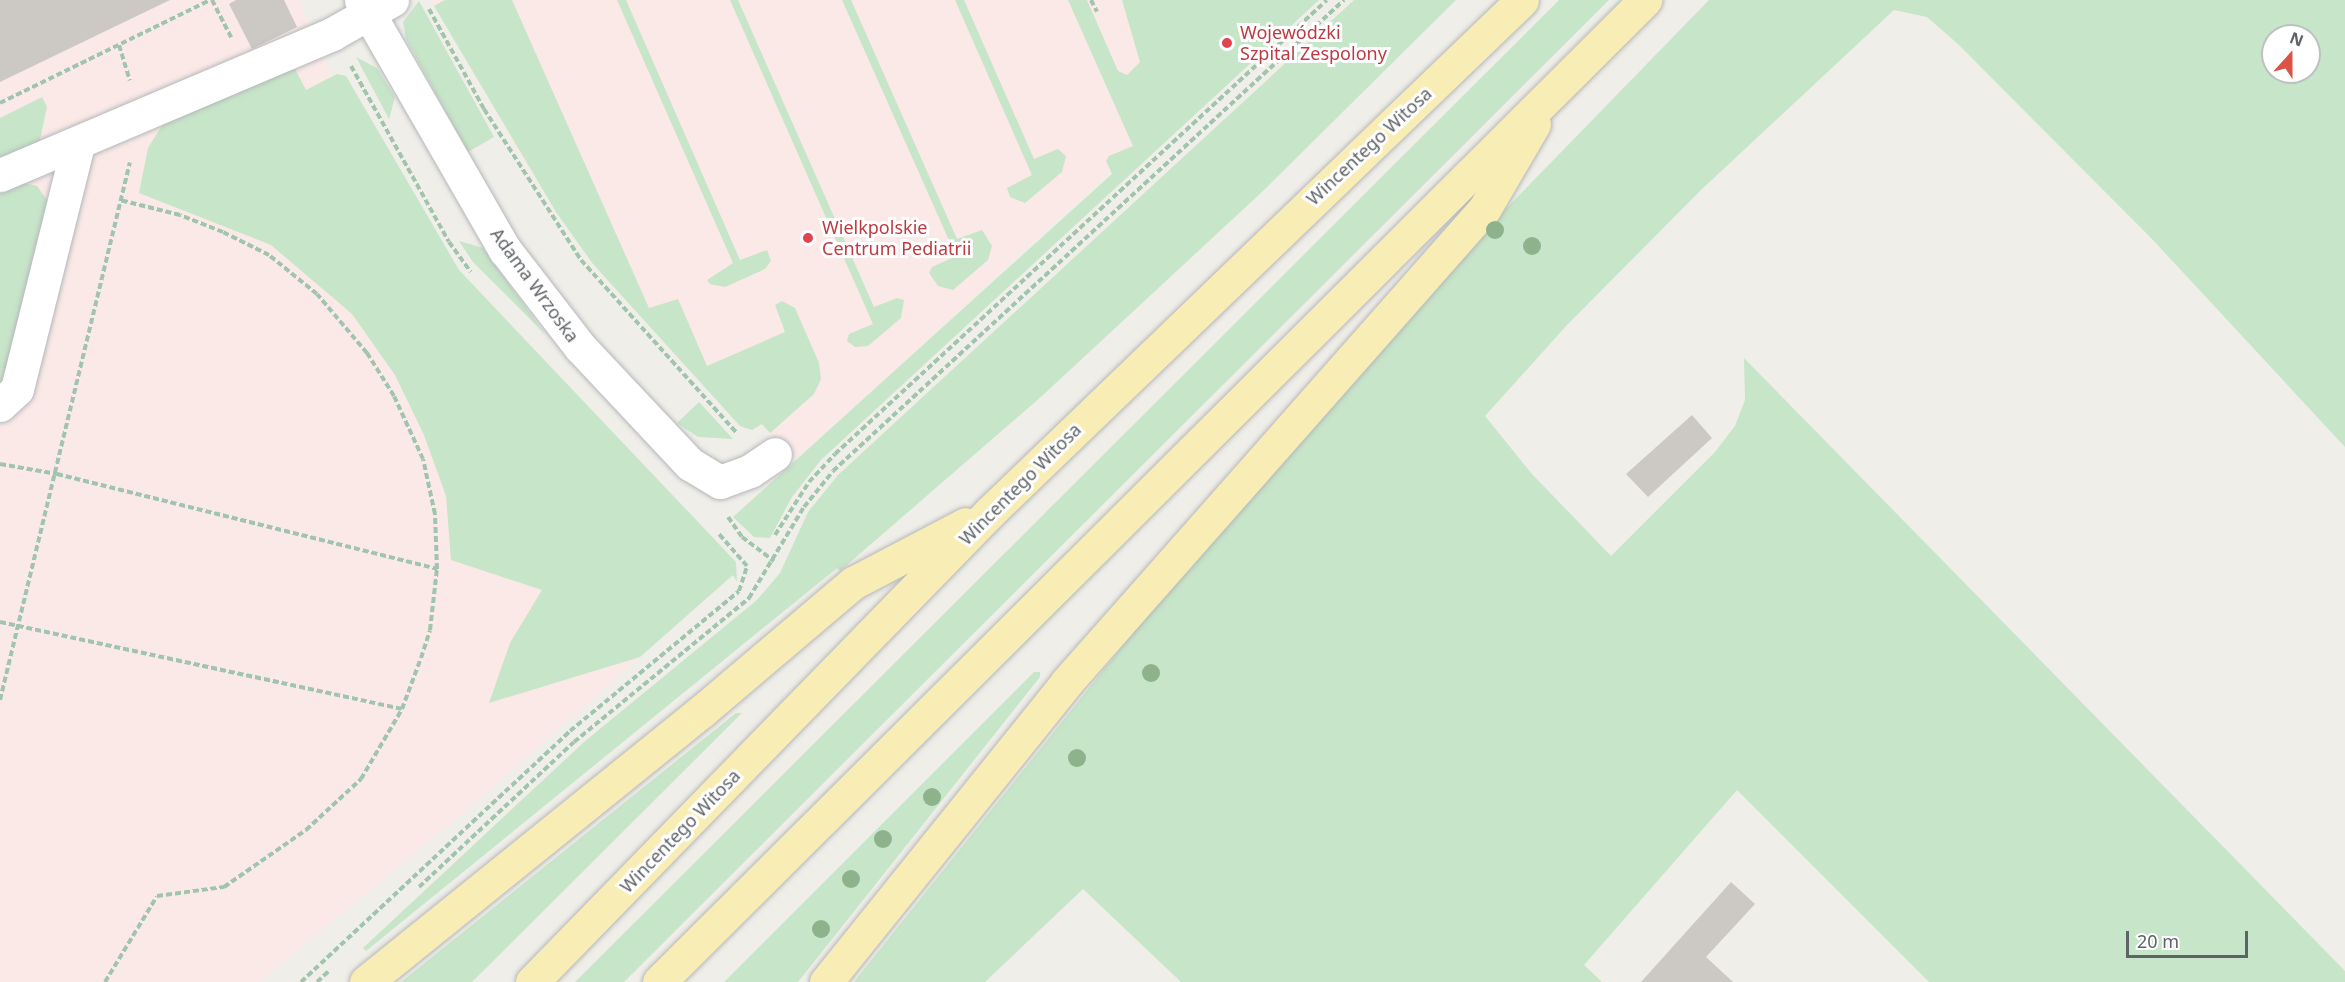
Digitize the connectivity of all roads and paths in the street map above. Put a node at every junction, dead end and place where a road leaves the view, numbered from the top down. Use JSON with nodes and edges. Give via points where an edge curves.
{"nodes":[{"id":1,"x":210,"y":0,"type":"edge"},
{"id":2,"x":1091,"y":0,"type":"edge"},
{"id":3,"x":1327,"y":0,"type":"edge"},
{"id":4,"x":1344,"y":0,"type":"edge"},
{"id":5,"x":1522,"y":0,"type":"edge"},
{"id":6,"x":1645,"y":0,"type":"edge"},
{"id":7,"x":426,"y":4,"type":"dead end"},
{"id":8,"x":374,"y":5,"type":"edge"},
{"id":9,"x":1096,"y":12,"type":"dead end"},
{"id":10,"x":119,"y":45,"type":"junction"},
{"id":11,"x":1551,"y":94,"type":"junction"},
{"id":12,"x":0,"y":103,"type":"edge"},
{"id":13,"x":142,"y":116,"type":"junction"},
{"id":14,"x":78,"y":144,"type":"junction"},
{"id":15,"x":0,"y":175,"type":"edge"},
{"id":16,"x":120,"y":200,"type":"junction"},
{"id":17,"x":0,"y":405,"type":"edge"},
{"id":18,"x":737,"y":433,"type":"dead end"},
{"id":19,"x":775,"y":454,"type":"dead end"},
{"id":20,"x":0,"y":464,"type":"edge"},
{"id":21,"x":57,"y":474,"type":"junction"},
{"id":22,"x":720,"y":482,"type":"junction"},
{"id":23,"x":990,"y":512,"type":"junction"},
{"id":24,"x":719,"y":534,"type":"dead end"},
{"id":25,"x":776,"y":535,"type":"dead end"},
{"id":26,"x":774,"y":561,"type":"junction"},
{"id":27,"x":752,"y":563,"type":"dead end"},
{"id":28,"x":747,"y":566,"type":"junction"},
{"id":29,"x":437,"y":569,"type":"junction"},
{"id":30,"x":0,"y":622,"type":"edge"},
{"id":31,"x":18,"y":626,"type":"junction"},
{"id":32,"x":0,"y":700,"type":"edge"},
{"id":33,"x":402,"y":709,"type":"junction"},
{"id":34,"x":414,"y":892,"type":"dead end"},
{"id":35,"x":338,"y":963,"type":"dead end"},
{"id":36,"x":105,"y":982,"type":"edge"},
{"id":37,"x":301,"y":982,"type":"edge"},
{"id":38,"x":317,"y":982,"type":"edge"},
{"id":39,"x":366,"y":982,"type":"edge"},
{"id":40,"x":532,"y":982,"type":"edge"},
{"id":41,"x":659,"y":982,"type":"edge"},
{"id":42,"x":826,"y":982,"type":"edge"}],
"edges":[{"from":1,"to":10,"type":"path"},
{"from":2,"to":9,"type":"path"},
{"from":3,"to":25,"type":"path","via":[[835,454],[809,482]]},
{"from":4,"to":26,"type":"path","via":[[833,471],[804,507]]},
{"from":5,"to":23,"type":"main road","name":"Wincentego Witosa"},
{"from":6,"to":11,"type":"main road"},
{"from":7,"to":18,"type":"path","via":[[484,109],[581,260]]},
{"from":8,"to":13,"type":"street"},
{"from":8,"to":22,"type":"street","name":"Adama Wrzoska","via":[[462,180],[536,292],[580,347],[690,464]]},
{"from":10,"to":12,"type":"path"},
{"from":10,"to":13,"type":"path"},
{"from":11,"to":41,"type":"main road"},
{"from":11,"to":42,"type":"main road","via":[[1485,208],[1073,674]]},
{"from":13,"to":14,"type":"street"},
{"from":13,"to":16,"type":"path"},
{"from":14,"to":15,"type":"street"},
{"from":14,"to":17,"type":"street","via":[[17,389]]},
{"from":16,"to":21,"type":"path"},
{"from":16,"to":29,"type":"path","via":[[180,215],[223,232],[269,255],[317,294],[367,354],[394,396],[423,459],[435,514]]},
{"from":19,"to":22,"type":"street","via":[[750,471]]},
{"from":20,"to":21,"type":"path"},
{"from":21,"to":29,"type":"path"},
{"from":21,"to":31,"type":"path"},
{"from":22,"to":26,"type":"path","via":[[729,522]]},
{"from":23,"to":39,"type":"main road","via":[[853,583],[702,711]]},
{"from":23,"to":40,"type":"main road","name":"Wincentego Witosa"},
{"from":24,"to":28,"type":"path"},
{"from":26,"to":34,"type":"path","via":[[749,598],[574,742]]},
{"from":27,"to":28,"type":"path"},
{"from":28,"to":37,"type":"path","via":[[740,591],[570,731]]},
{"from":29,"to":33,"type":"path","via":[[430,630]]},
{"from":30,"to":31,"type":"path"},
{"from":31,"to":32,"type":"path"},
{"from":31,"to":33,"type":"path"},
{"from":33,"to":36,"type":"path","via":[[362,780],[306,830],[224,887],[157,897]]},
{"from":35,"to":38,"type":"path"}]}
